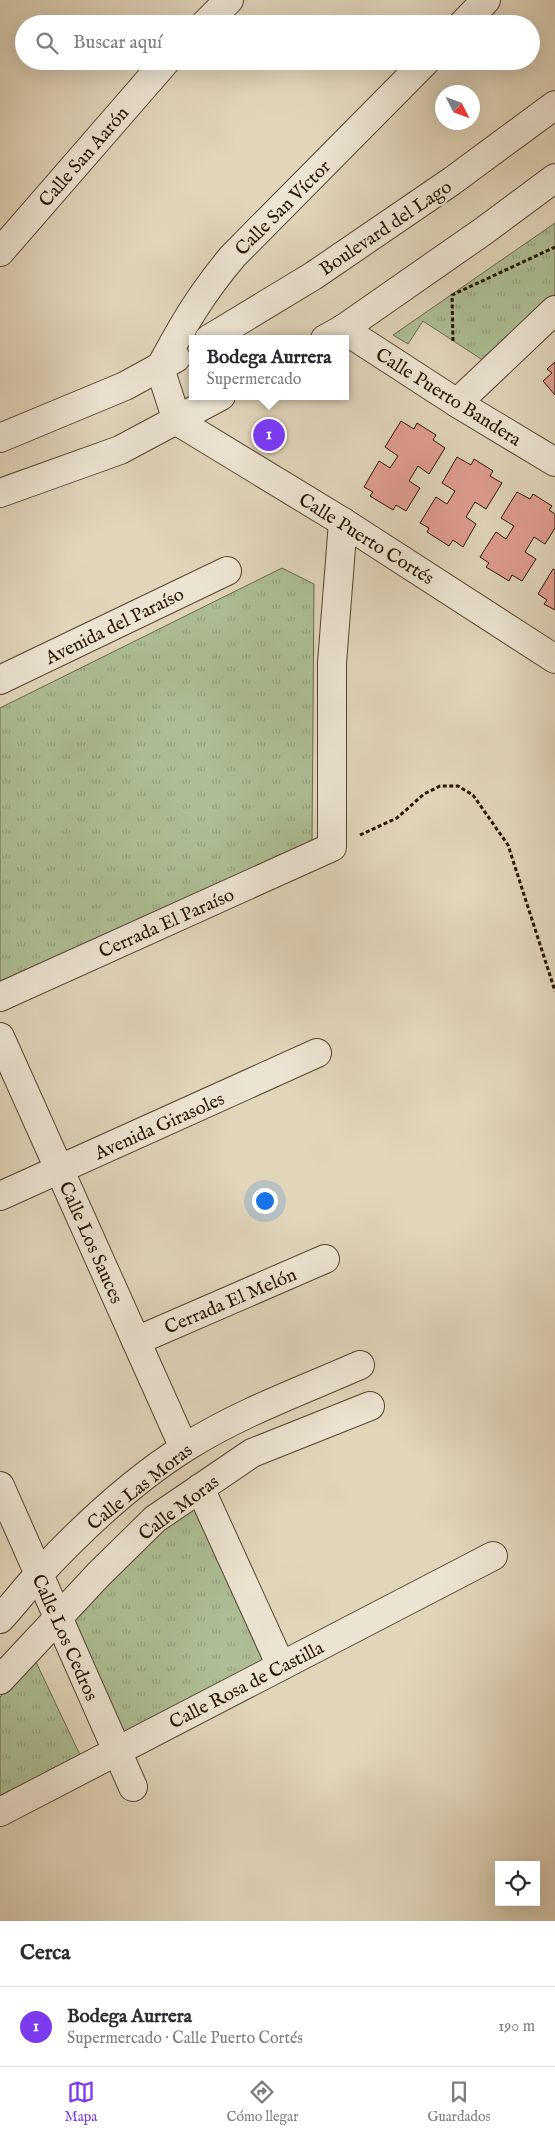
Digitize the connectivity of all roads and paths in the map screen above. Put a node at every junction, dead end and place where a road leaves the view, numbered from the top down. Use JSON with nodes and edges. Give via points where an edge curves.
{"nodes":[{"id":1,"x":229,"y":0,"type":"edge"},
{"id":2,"x":486,"y":0,"type":"edge"},
{"id":3,"x":214,"y":15,"type":"edge"},
{"id":4,"x":472,"y":15,"type":"edge"},
{"id":5,"x":158,"y":70,"type":"edge"},
{"id":6,"x":417,"y":70,"type":"edge"},
{"id":7,"x":555,"y":105,"type":"edge"},
{"id":8,"x":555,"y":178,"type":"edge"},
{"id":9,"x":555,"y":247,"type":"edge"},
{"id":10,"x":0,"y":252,"type":"edge"},
{"id":11,"x":555,"y":310,"type":"edge"},
{"id":12,"x":334,"y":334,"type":"edge"},
{"id":13,"x":215,"y":335,"type":"edge"},
{"id":14,"x":452,"y":341,"type":"dead end"},
{"id":15,"x":349,"y":342,"type":"edge"},
{"id":16,"x":189,"y":350,"type":"edge"},
{"id":17,"x":160,"y":368,"type":"junction"},
{"id":18,"x":215,"y":400,"type":"edge"},
{"id":19,"x":456,"y":403,"type":"junction"},
{"id":20,"x":177,"y":421,"type":"junction"},
{"id":21,"x":0,"y":438,"type":"edge"},
{"id":22,"x":555,"y":462,"type":"edge"},
{"id":23,"x":0,"y":493,"type":"edge"},
{"id":24,"x":343,"y":522,"type":"junction"},
{"id":25,"x":228,"y":571,"type":"dead end"},
{"id":26,"x":555,"y":659,"type":"edge"},
{"id":27,"x":0,"y":680,"type":"edge"},
{"id":28,"x":332,"y":847,"type":"junction"},
{"id":29,"x":555,"y":990,"type":"edge"},
{"id":30,"x":0,"y":997,"type":"edge"},
{"id":31,"x":0,"y":1036,"type":"edge"},
{"id":32,"x":318,"y":1053,"type":"dead end"},
{"id":33,"x":59,"y":1170,"type":"junction"},
{"id":34,"x":0,"y":1196,"type":"edge"},
{"id":35,"x":325,"y":1259,"type":"dead end"},
{"id":36,"x":136,"y":1341,"type":"junction"},
{"id":37,"x":360,"y":1365,"type":"dead end"},
{"id":38,"x":370,"y":1406,"type":"dead end"},
{"id":39,"x":184,"y":1448,"type":"junction"},
{"id":40,"x":0,"y":1486,"type":"edge"},
{"id":41,"x":200,"y":1488,"type":"junction"},
{"id":42,"x":493,"y":1556,"type":"dead end"},
{"id":43,"x":47,"y":1596,"type":"junction"},
{"id":44,"x":0,"y":1618,"type":"edge"},
{"id":45,"x":281,"y":1666,"type":"junction"},
{"id":46,"x":0,"y":1680,"type":"edge"},
{"id":47,"x":116,"y":1750,"type":"junction"},
{"id":48,"x":133,"y":1787,"type":"dead end"},
{"id":49,"x":0,"y":1812,"type":"edge"}],
"edges":[{"from":1,"to":3,"type":"street"},
{"from":2,"to":4,"type":"street"},
{"from":5,"to":10,"type":"street","name":"Calle San Aarón"},
{"from":6,"to":17,"type":"street","name":"Calle San Víctor","via":[[233,256],[188,316]]},
{"from":7,"to":13,"type":"street","name":"Boulevard del Lago","via":[[452,181],[321,270]]},
{"from":8,"to":12,"type":"street"},
{"from":9,"to":14,"type":"path","via":[[452,295]]},
{"from":11,"to":19,"type":"street"},
{"from":15,"to":19,"type":"street","name":"Calle Puerto Bandera"},
{"from":16,"to":17,"type":"street"},
{"from":17,"to":20,"type":"street"},
{"from":17,"to":21,"type":"street"},
{"from":18,"to":20,"type":"street"},
{"from":19,"to":22,"type":"street","name":"Calle Puerto Bandera"},
{"from":20,"to":23,"type":"street","via":[[120,450]]},
{"from":20,"to":24,"type":"street","name":"Calle Puerto Cortés"},
{"from":24,"to":26,"type":"street","name":"Calle Puerto Cortés"},
{"from":24,"to":28,"type":"street","via":[[332,663]]},
{"from":25,"to":27,"type":"street","name":"Avenida del Paraíso"},
{"from":28,"to":29,"type":"path","via":[[398,818],[424,794],[440,786],[458,786],[473,795],[508,844]]},
{"from":28,"to":30,"type":"street","name":"Cerrada El Paraíso"},
{"from":31,"to":33,"type":"street","name":"Calle Los Sauces"},
{"from":32,"to":33,"type":"street","name":"Avenida Girasoles"},
{"from":33,"to":34,"type":"street","name":"Avenida Girasoles"},
{"from":33,"to":36,"type":"street","name":"Calle Los Sauces"},
{"from":35,"to":36,"type":"street","name":"Cerrada El Melón"},
{"from":36,"to":39,"type":"street","name":"Calle Los Sauces"},
{"from":37,"to":39,"type":"street","name":"Calle Las Moras","via":[[229,1422]]},
{"from":38,"to":41,"type":"street","name":"Calle Moras","via":[[252,1453]]},
{"from":39,"to":43,"type":"street","name":"Calle Las Moras","via":[[133,1486],[77,1535]]},
{"from":40,"to":43,"type":"street","name":"Calle Los Cedros"},
{"from":41,"to":43,"type":"street","name":"Calle Moras","via":[[155,1519],[99,1574]]},
{"from":41,"to":45,"type":"street"},
{"from":42,"to":45,"type":"street","name":"Calle Rosa de Castilla"},
{"from":43,"to":44,"type":"street","name":"Calle Las Moras"},
{"from":43,"to":46,"type":"street","name":"Calle Moras"},
{"from":43,"to":47,"type":"street","name":"Calle Los Cedros"},
{"from":45,"to":47,"type":"street","name":"Calle Rosa de Castilla"},
{"from":47,"to":48,"type":"street","name":"Calle Los Cedros"},
{"from":47,"to":49,"type":"street","name":"Calle Rosa de Castilla"}]}
